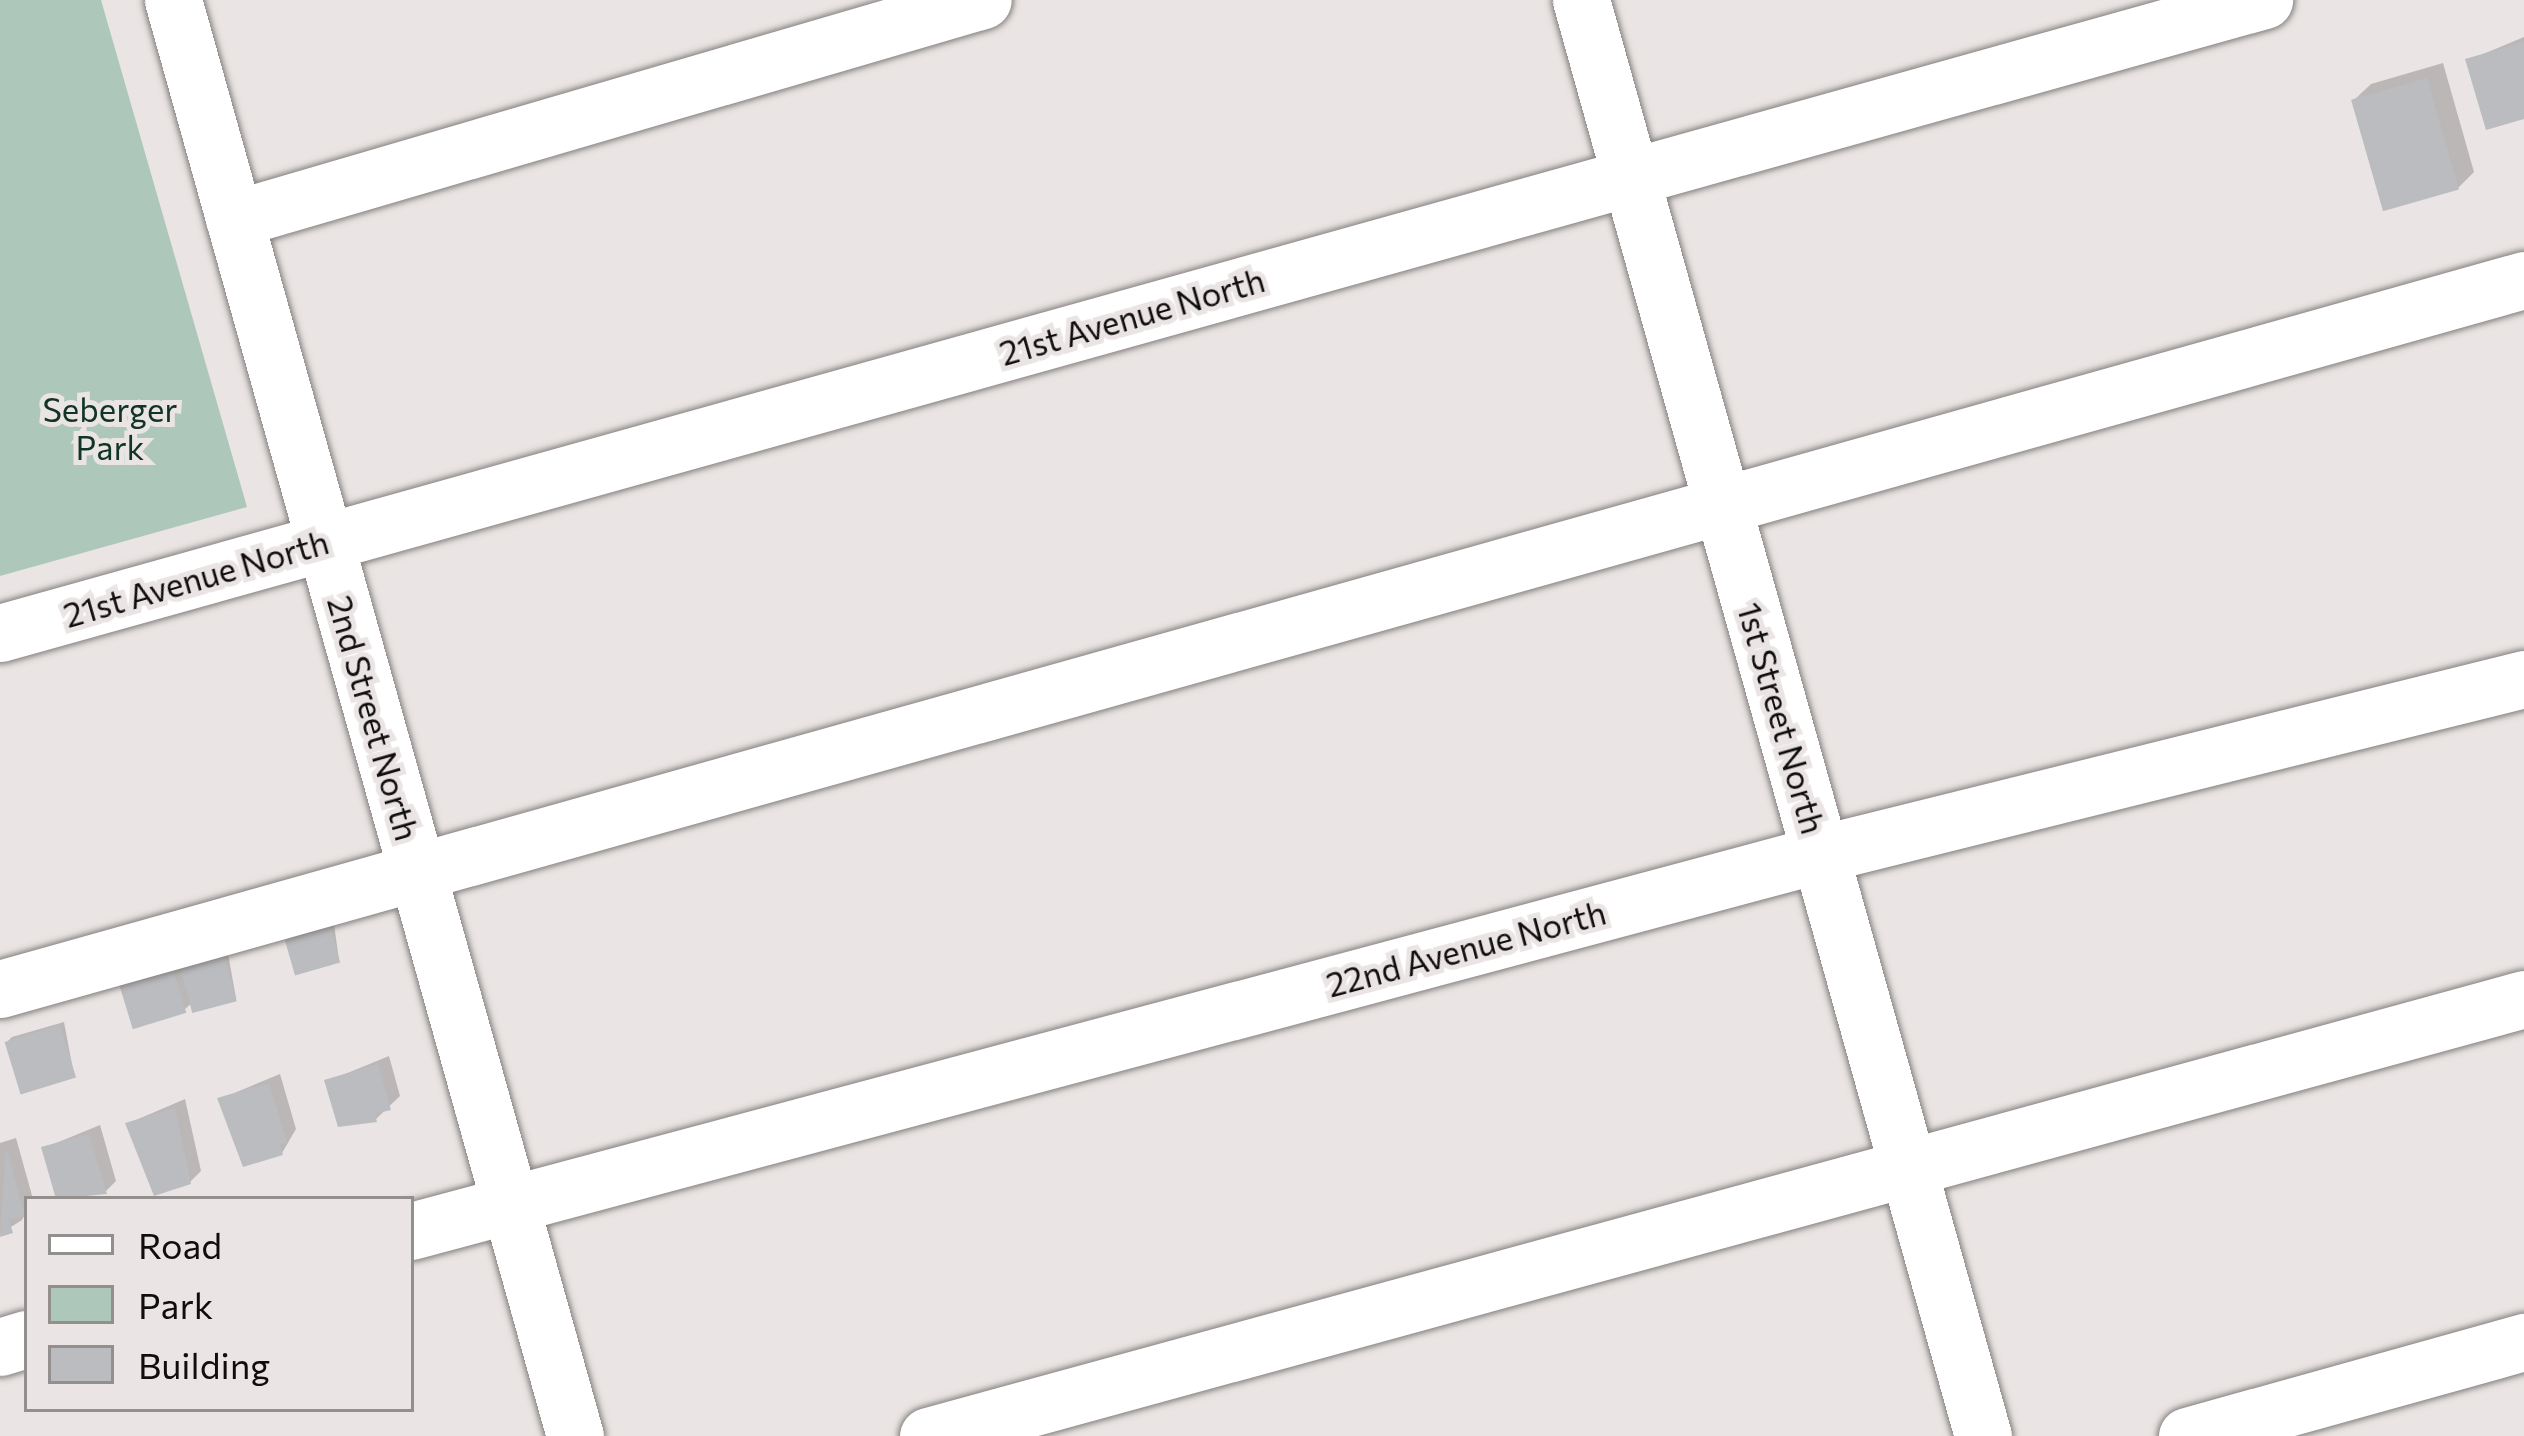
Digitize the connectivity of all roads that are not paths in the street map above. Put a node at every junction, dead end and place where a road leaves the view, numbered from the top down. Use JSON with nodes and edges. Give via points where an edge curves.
{"nodes":[{"id":1,"x":173,"y":0,"type":"edge"},
{"id":2,"x":983,"y":0,"type":"edge"},
{"id":3,"x":1581,"y":0,"type":"edge"},
{"id":4,"x":2264,"y":0,"type":"edge"},
{"id":5,"x":1630,"y":177,"type":"junction"},
{"id":6,"x":234,"y":219,"type":"junction"},
{"id":7,"x":2524,"y":280,"type":"edge"},
{"id":8,"x":1722,"y":504,"type":"junction"},
{"id":9,"x":324,"y":542,"type":"junction"},
{"id":10,"x":0,"y":633,"type":"edge"},
{"id":11,"x":2524,"y":680,"type":"edge"},
{"id":12,"x":1820,"y":854,"type":"junction"},
{"id":13,"x":416,"y":869,"type":"junction"},
{"id":14,"x":0,"y":988,"type":"edge"},
{"id":15,"x":2524,"y":998,"type":"edge"},
{"id":16,"x":1906,"y":1163,"type":"junction"},
{"id":17,"x":508,"y":1203,"type":"junction"},
{"id":18,"x":414,"y":1230,"type":"edge"},
{"id":19,"x":2524,"y":1342,"type":"edge"},
{"id":20,"x":574,"y":1436,"type":"edge"},
{"id":21,"x":928,"y":1436,"type":"edge"},
{"id":22,"x":1983,"y":1436,"type":"edge"},
{"id":23,"x":2187,"y":1436,"type":"edge"}],
"edges":[{"from":1,"to":6,"type":"street","name":"2nd Street North"},
{"from":2,"to":6,"type":"street"},
{"from":3,"to":5,"type":"street","name":"1st Street North"},
{"from":4,"to":5,"type":"street","name":"21st Avenue North"},
{"from":5,"to":8,"type":"street","name":"1st Street North"},
{"from":5,"to":9,"type":"street","name":"21st Avenue North"},
{"from":6,"to":9,"type":"street","name":"2nd Street North"},
{"from":7,"to":8,"type":"street"},
{"from":8,"to":12,"type":"street","name":"1st Street North"},
{"from":8,"to":13,"type":"street"},
{"from":9,"to":10,"type":"street","name":"21st Avenue North"},
{"from":9,"to":13,"type":"street","name":"2nd Street North"},
{"from":11,"to":12,"type":"street","name":"22nd Avenue North"},
{"from":12,"to":16,"type":"street","name":"1st Street North"},
{"from":12,"to":17,"type":"street","name":"22nd Avenue North"},
{"from":13,"to":14,"type":"street"},
{"from":13,"to":17,"type":"street","name":"2nd Street North"},
{"from":15,"to":16,"type":"street"},
{"from":16,"to":21,"type":"street"},
{"from":16,"to":22,"type":"street","name":"1st Street North"},
{"from":17,"to":18,"type":"street","name":"22nd Avenue North"},
{"from":17,"to":20,"type":"street","name":"2nd Street North"},
{"from":19,"to":23,"type":"street"}]}
